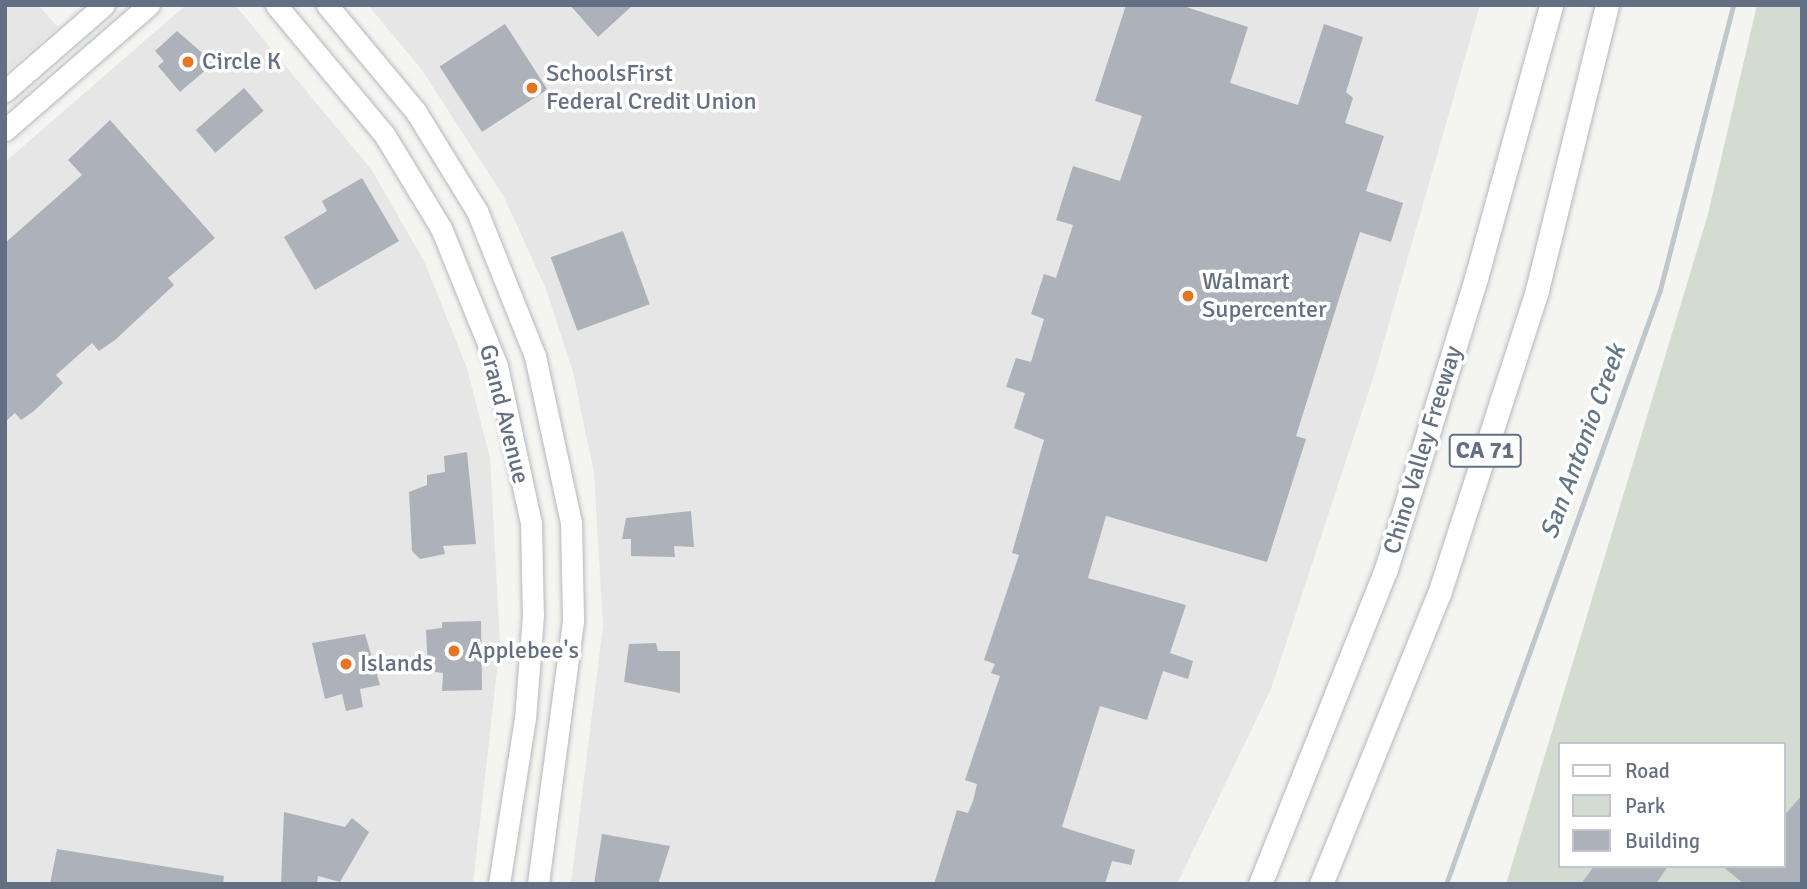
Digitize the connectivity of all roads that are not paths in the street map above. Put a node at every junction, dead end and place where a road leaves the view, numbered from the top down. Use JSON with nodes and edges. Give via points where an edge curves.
{"nodes":[{"id":1,"x":104,"y":5,"type":"edge"},
{"id":2,"x":149,"y":5,"type":"edge"},
{"id":3,"x":276,"y":5,"type":"edge"},
{"id":4,"x":327,"y":5,"type":"edge"},
{"id":5,"x":1551,"y":5,"type":"edge"},
{"id":6,"x":1607,"y":5,"type":"edge"},
{"id":7,"x":5,"y":91,"type":"edge"},
{"id":8,"x":5,"y":130,"type":"edge"},
{"id":9,"x":1284,"y":829,"type":"junction"},
{"id":10,"x":499,"y":884,"type":"edge"},
{"id":11,"x":538,"y":884,"type":"edge"},
{"id":12,"x":1249,"y":884,"type":"edge"},
{"id":13,"x":1260,"y":884,"type":"edge"},
{"id":14,"x":1321,"y":884,"type":"edge"}],
"edges":[{"from":1,"to":7,"type":"main road"},
{"from":2,"to":8,"type":"main road"},
{"from":3,"to":10,"type":"main road","name":"Grand Avenue","via":[[391,146],[441,228],[497,366],[531,523],[533,615],[525,718]]},
{"from":4,"to":11,"type":"main road","name":"Grand Avenue","via":[[415,111],[477,211],[535,356],[571,522],[573,621]]},
{"from":5,"to":9,"type":"highway","name":"Chino Valley Freeway","number":"CA 71","via":[[1476,278],[1386,569]]},
{"from":6,"to":14,"type":"highway","number":"CA 71","via":[[1537,290],[1447,569]]},
{"from":9,"to":12,"type":"highway"},
{"from":9,"to":13,"type":"highway","name":"Chino Valley Freeway","number":"CA 71"}]}
